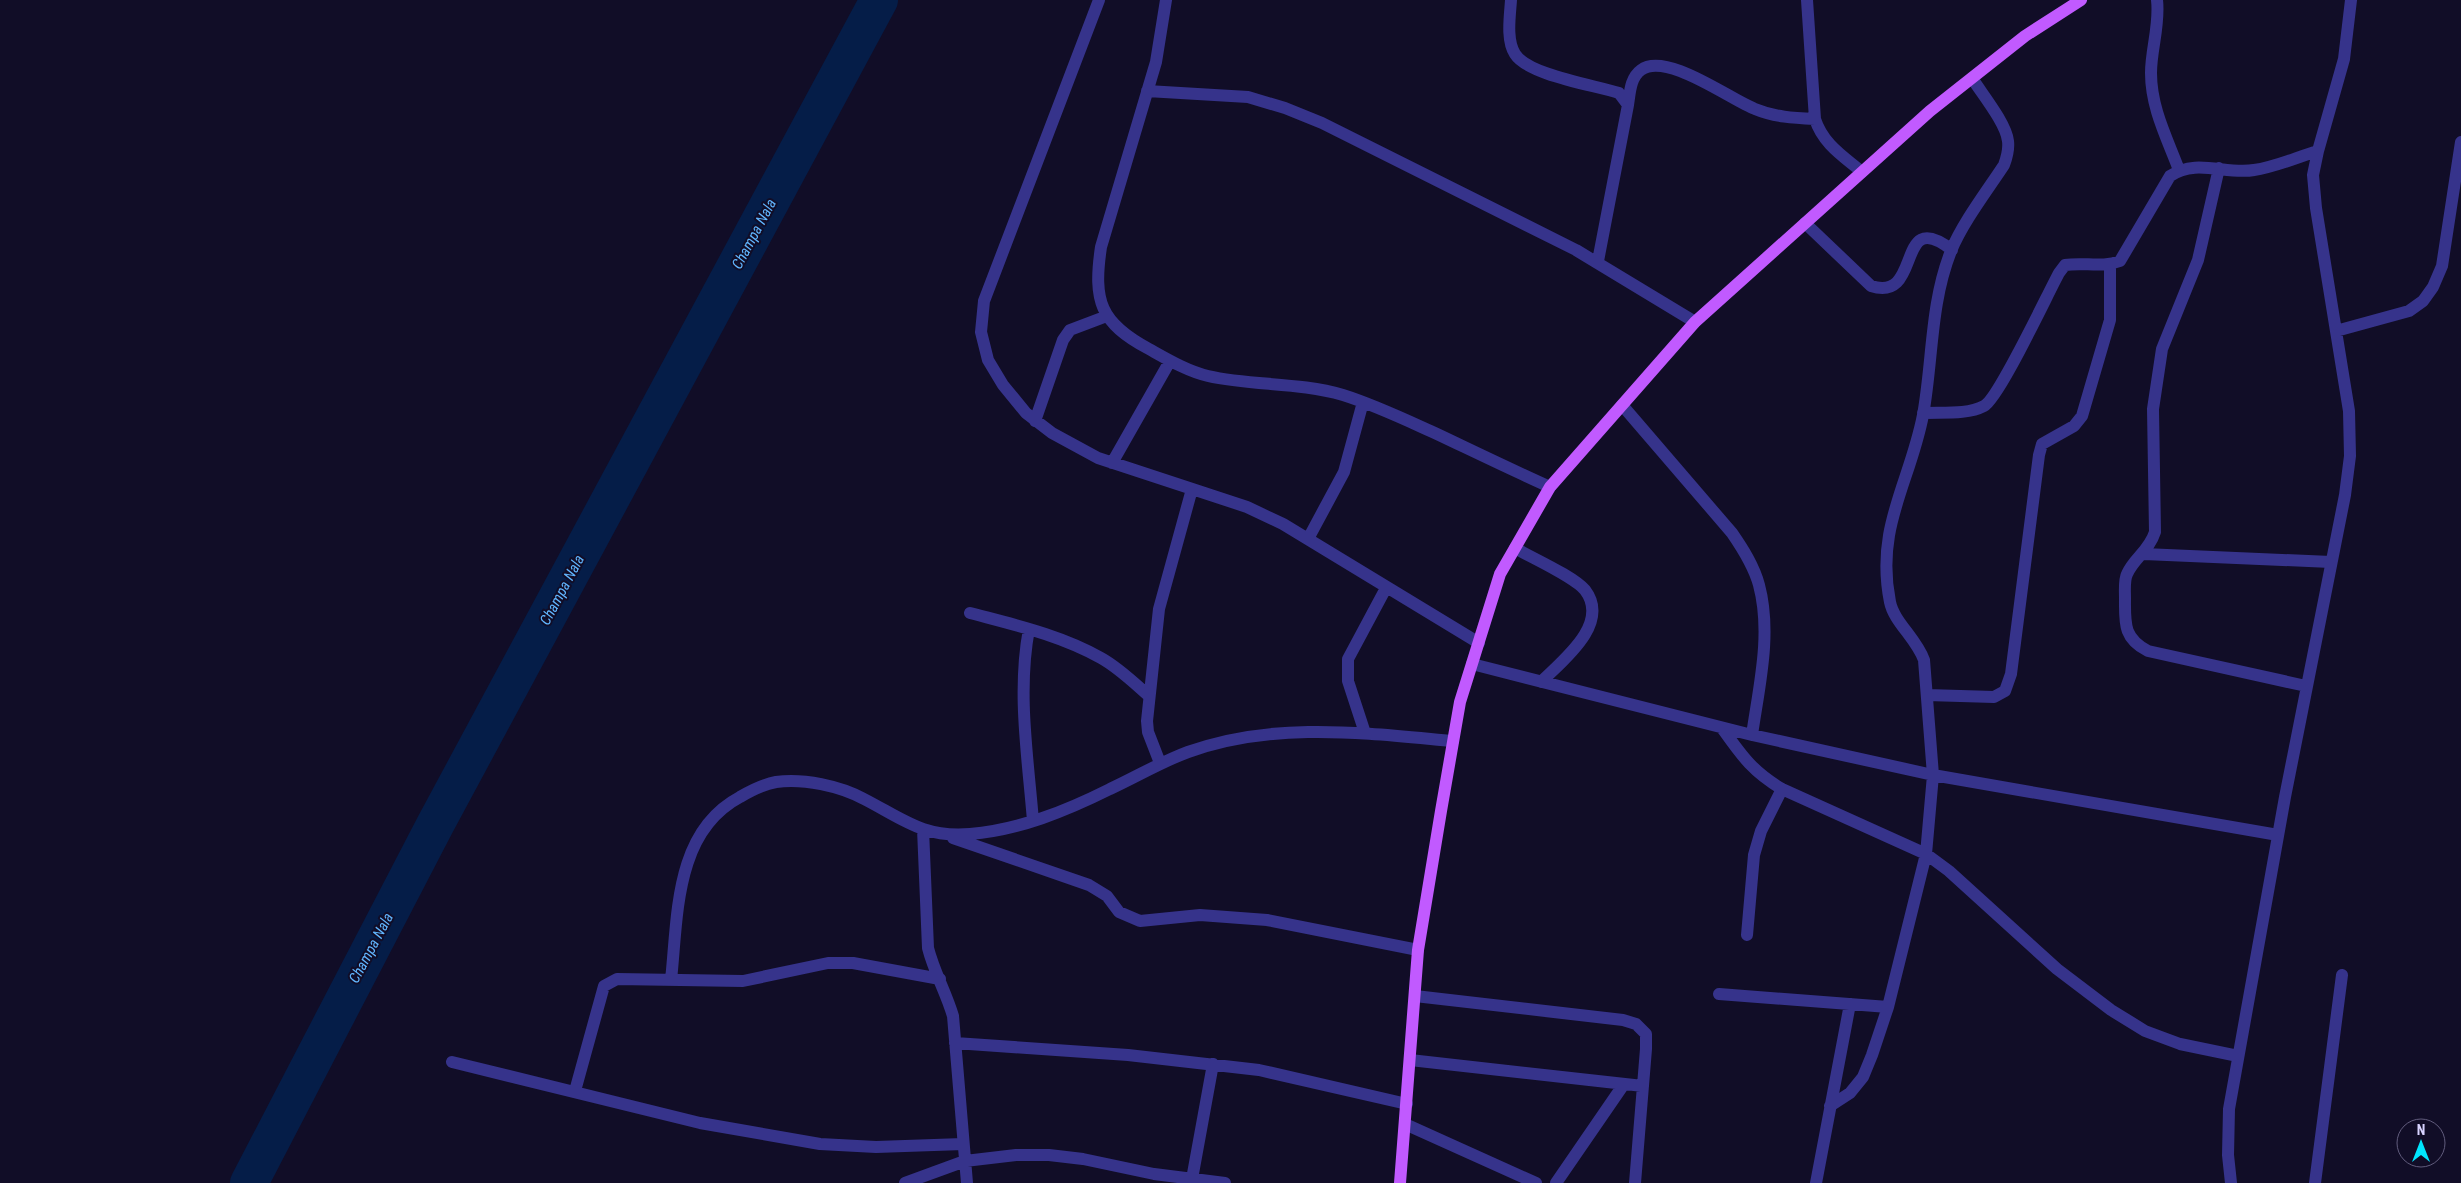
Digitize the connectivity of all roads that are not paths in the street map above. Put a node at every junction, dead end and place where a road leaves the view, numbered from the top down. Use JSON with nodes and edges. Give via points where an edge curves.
{"nodes":[{"id":1,"x":1099,"y":0,"type":"edge"},
{"id":2,"x":1166,"y":0,"type":"edge"},
{"id":3,"x":1511,"y":0,"type":"edge"},
{"id":4,"x":1807,"y":0,"type":"edge"},
{"id":5,"x":2081,"y":0,"type":"edge"},
{"id":6,"x":2157,"y":0,"type":"edge"},
{"id":7,"x":2351,"y":0,"type":"edge"},
{"id":8,"x":1972,"y":78,"type":"junction"},
{"id":9,"x":1147,"y":91,"type":"junction"},
{"id":10,"x":1628,"y":105,"type":"junction"},
{"id":11,"x":1816,"y":119,"type":"junction"},
{"id":12,"x":2461,"y":142,"type":"edge"},
{"id":13,"x":2318,"y":150,"type":"junction"},
{"id":14,"x":2219,"y":168,"type":"junction"},
{"id":15,"x":2179,"y":170,"type":"junction"},
{"id":16,"x":1862,"y":172,"type":"junction"},
{"id":17,"x":1805,"y":223,"type":"junction"},
{"id":18,"x":1952,"y":250,"type":"junction"},
{"id":19,"x":1598,"y":262,"type":"junction"},
{"id":20,"x":2110,"y":265,"type":"junction"},
{"id":21,"x":1107,"y":316,"type":"junction"},
{"id":22,"x":1695,"y":322,"type":"junction"},
{"id":23,"x":2336,"y":331,"type":"junction"},
{"id":24,"x":1170,"y":361,"type":"junction"},
{"id":25,"x":1363,"y":402,"type":"junction"},
{"id":26,"x":1622,"y":405,"type":"junction"},
{"id":27,"x":1923,"y":413,"type":"junction"},
{"id":28,"x":1034,"y":421,"type":"junction"},
{"id":29,"x":1112,"y":463,"type":"junction"},
{"id":30,"x":1550,"y":488,"type":"junction"},
{"id":31,"x":1192,"y":489,"type":"junction"},
{"id":32,"x":1308,"y":539,"type":"junction"},
{"id":33,"x":1515,"y":548,"type":"junction"},
{"id":34,"x":2144,"y":554,"type":"junction"},
{"id":35,"x":2331,"y":562,"type":"junction"},
{"id":36,"x":1386,"y":588,"type":"junction"},
{"id":37,"x":970,"y":613,"type":"dead end"},
{"id":38,"x":1029,"y":629,"type":"junction"},
{"id":39,"x":1479,"y":643,"type":"junction"},
{"id":40,"x":1472,"y":664,"type":"junction"},
{"id":41,"x":1541,"y":682,"type":"junction"},
{"id":42,"x":2306,"y":686,"type":"junction"},
{"id":43,"x":1927,"y":695,"type":"junction"},
{"id":44,"x":1149,"y":696,"type":"junction"},
{"id":45,"x":1722,"y":728,"type":"junction"},
{"id":46,"x":1365,"y":733,"type":"junction"},
{"id":47,"x":1752,"y":735,"type":"junction"},
{"id":48,"x":1453,"y":741,"type":"junction"},
{"id":49,"x":1160,"y":763,"type":"junction"},
{"id":50,"x":1933,"y":775,"type":"junction"},
{"id":51,"x":1782,"y":789,"type":"junction"},
{"id":52,"x":1033,"y":821,"type":"junction"},
{"id":53,"x":922,"y":829,"type":"junction"},
{"id":54,"x":945,"y":835,"type":"junction"},
{"id":55,"x":2278,"y":835,"type":"junction"},
{"id":56,"x":1926,"y":854,"type":"junction"},
{"id":57,"x":1747,"y":935,"type":"dead end"},
{"id":58,"x":1418,"y":950,"type":"junction"},
{"id":59,"x":2342,"y":975,"type":"dead end"},
{"id":60,"x":940,"y":979,"type":"junction"},
{"id":61,"x":671,"y":980,"type":"junction"},
{"id":62,"x":1719,"y":994,"type":"dead end"},
{"id":63,"x":1415,"y":996,"type":"junction"},
{"id":64,"x":1850,"y":1004,"type":"junction"},
{"id":65,"x":1888,"y":1007,"type":"junction"},
{"id":66,"x":955,"y":1043,"type":"junction"},
{"id":67,"x":2238,"y":1056,"type":"junction"},
{"id":68,"x":1410,"y":1060,"type":"junction"},
{"id":69,"x":452,"y":1062,"type":"dead end"},
{"id":70,"x":1213,"y":1064,"type":"junction"},
{"id":71,"x":1624,"y":1084,"type":"junction"},
{"id":72,"x":1643,"y":1086,"type":"junction"},
{"id":73,"x":575,"y":1091,"type":"junction"},
{"id":74,"x":1406,"y":1104,"type":"junction"},
{"id":75,"x":1830,"y":1106,"type":"junction"},
{"id":76,"x":1405,"y":1124,"type":"junction"},
{"id":77,"x":963,"y":1144,"type":"junction"},
{"id":78,"x":965,"y":1161,"type":"junction"},
{"id":79,"x":1192,"y":1179,"type":"junction"},
{"id":80,"x":905,"y":1183,"type":"edge"},
{"id":81,"x":967,"y":1183,"type":"edge"},
{"id":82,"x":1225,"y":1183,"type":"edge"},
{"id":83,"x":1400,"y":1183,"type":"edge"},
{"id":84,"x":1536,"y":1183,"type":"edge"},
{"id":85,"x":1556,"y":1183,"type":"edge"},
{"id":86,"x":1635,"y":1183,"type":"edge"},
{"id":87,"x":1816,"y":1183,"type":"edge"},
{"id":88,"x":2232,"y":1183,"type":"edge"},
{"id":89,"x":2315,"y":1183,"type":"edge"}],
"edges":[{"from":1,"to":28,"type":"street","via":[[984,301],[981,332],[988,360],[1003,385]]},
{"from":2,"to":9,"type":"street"},
{"from":3,"to":10,"type":"street","via":[[1510,36],[1514,53],[1526,66],[1619,93]]},
{"from":4,"to":11,"type":"street"},
{"from":5,"to":8,"type":"main road","via":[[2025,36]]},
{"from":6,"to":15,"type":"street","via":[[2152,90],[2155,107]]},
{"from":7,"to":13,"type":"street","via":[[2344,59]]},
{"from":8,"to":16,"type":"main road"},
{"from":8,"to":18,"type":"street","via":[[2003,126],[2008,152]]},
{"from":9,"to":19,"type":"street","via":[[1248,97],[1285,108],[1322,123]]},
{"from":9,"to":21,"type":"street","via":[[1101,248],[1098,290]]},
{"from":10,"to":11,"type":"street","via":[[1635,76],[1652,66],[1682,71],[1771,115]]},
{"from":10,"to":19,"type":"street"},
{"from":11,"to":16,"type":"street","via":[[1820,133],[1831,146]]},
{"from":12,"to":23,"type":"street","via":[[2442,266],[2433,287],[2409,312]]},
{"from":13,"to":14,"type":"street","via":[[2253,170]]},
{"from":13,"to":23,"type":"street","via":[[2314,175],[2316,208]]},
{"from":14,"to":15,"type":"street"},
{"from":14,"to":34,"type":"street","via":[[2198,260],[2162,349],[2153,409],[2155,532]]},
{"from":15,"to":20,"type":"street","via":[[2170,176],[2129,250],[2120,262]]},
{"from":16,"to":17,"type":"main road"},
{"from":17,"to":18,"type":"street","via":[[1872,286],[1881,289],[1893,287],[1902,278],[1913,248],[1920,239],[1929,236]]},
{"from":17,"to":22,"type":"main road"},
{"from":18,"to":27,"type":"street","via":[[1936,303]]},
{"from":19,"to":22,"type":"street"},
{"from":20,"to":27,"type":"street","via":[[2065,265],[2001,385],[1985,405],[1961,411]]},
{"from":20,"to":43,"type":"street","via":[[2110,320],[2082,416],[2074,426],[2042,444],[2038,455],[2010,674],[2005,691],[1994,698]]},
{"from":21,"to":24,"type":"street","via":[[1120,332]]},
{"from":21,"to":28,"type":"street","via":[[1070,330],[1062,340]]},
{"from":22,"to":26,"type":"main road"},
{"from":23,"to":35,"type":"street","via":[[2349,410],[2350,456]]},
{"from":24,"to":25,"type":"street","via":[[1206,375],[1307,387]]},
{"from":24,"to":29,"type":"street"},
{"from":25,"to":30,"type":"street"},
{"from":25,"to":32,"type":"street","via":[[1344,472]]},
{"from":26,"to":30,"type":"main road"},
{"from":26,"to":47,"type":"street","via":[[1732,533],[1747,555],[1764,613],[1764,643]]},
{"from":27,"to":43,"type":"street","via":[[1893,508],[1886,557],[1890,604],[1900,624],[1919,646],[1924,660]]},
{"from":28,"to":29,"type":"street"},
{"from":29,"to":31,"type":"street"},
{"from":30,"to":33,"type":"main road"},
{"from":31,"to":32,"type":"street","via":[[1247,507]]},
{"from":31,"to":44,"type":"street","via":[[1159,609]]},
{"from":32,"to":36,"type":"street"},
{"from":33,"to":39,"type":"main road","via":[[1500,574]]},
{"from":33,"to":41,"type":"street","via":[[1566,576],[1584,590],[1592,608],[1589,628],[1575,648]]},
{"from":34,"to":35,"type":"street"},
{"from":34,"to":42,"type":"street","via":[[2126,575],[2125,624],[2136,645]]},
{"from":35,"to":42,"type":"street"},
{"from":36,"to":39,"type":"street"},
{"from":36,"to":46,"type":"street","via":[[1348,659],[1348,681]]},
{"from":37,"to":38,"type":"street"},
{"from":38,"to":44,"type":"street","via":[[1100,657]]},
{"from":38,"to":52,"type":"street","via":[[1024,699]]},
{"from":39,"to":40,"type":"main road"},
{"from":40,"to":41,"type":"street"},
{"from":40,"to":48,"type":"main road","via":[[1460,702]]},
{"from":41,"to":45,"type":"street"},
{"from":42,"to":55,"type":"street"},
{"from":43,"to":50,"type":"street"},
{"from":44,"to":49,"type":"street","via":[[1148,732]]},
{"from":45,"to":47,"type":"street"},
{"from":45,"to":51,"type":"street","via":[[1747,764]]},
{"from":46,"to":48,"type":"street"},
{"from":46,"to":49,"type":"street","via":[[1306,730],[1271,734],[1224,742]]},
{"from":47,"to":50,"type":"street"},
{"from":48,"to":58,"type":"main road"},
{"from":49,"to":52,"type":"street","via":[[1110,790]]},
{"from":50,"to":55,"type":"street"},
{"from":50,"to":56,"type":"street"},
{"from":51,"to":56,"type":"street"},
{"from":51,"to":57,"type":"street","via":[[1754,854]]},
{"from":52,"to":54,"type":"street","via":[[991,831]]},
{"from":53,"to":54,"type":"street"},
{"from":53,"to":60,"type":"street","via":[[928,948]]},
{"from":53,"to":61,"type":"street","via":[[894,818],[837,787],[775,782],[739,797],[709,821],[690,853],[681,882]]},
{"from":54,"to":58,"type":"street","via":[[1089,885],[1107,896],[1118,912],[1140,921],[1200,915],[1258,919]]},
{"from":55,"to":67,"type":"street"},
{"from":56,"to":65,"type":"street"},
{"from":56,"to":67,"type":"street","via":[[2057,969],[2111,1010],[2145,1031],[2180,1044]]},
{"from":58,"to":63,"type":"main road"},
{"from":59,"to":89,"type":"street"},
{"from":60,"to":61,"type":"street","via":[[854,963],[828,963],[743,980]]},
{"from":60,"to":66,"type":"street","via":[[953,1016]]},
{"from":61,"to":73,"type":"street","via":[[617,979],[604,986]]},
{"from":62,"to":64,"type":"street"},
{"from":63,"to":68,"type":"main road"},
{"from":63,"to":72,"type":"street","via":[[1636,1024],[1646,1034]]},
{"from":64,"to":65,"type":"street"},
{"from":64,"to":75,"type":"street"},
{"from":65,"to":75,"type":"street","via":[[1863,1077],[1850,1093]]},
{"from":66,"to":70,"type":"street"},
{"from":66,"to":77,"type":"street"},
{"from":67,"to":88,"type":"street","via":[[2228,1109]]},
{"from":68,"to":71,"type":"street"},
{"from":68,"to":74,"type":"main road"},
{"from":69,"to":73,"type":"street"},
{"from":70,"to":74,"type":"street","via":[[1259,1070]]},
{"from":70,"to":79,"type":"street"},
{"from":71,"to":72,"type":"street"},
{"from":71,"to":85,"type":"street"},
{"from":72,"to":86,"type":"street"},
{"from":73,"to":77,"type":"street","via":[[700,1123],[820,1144],[876,1147]]},
{"from":74,"to":76,"type":"main road"},
{"from":75,"to":87,"type":"street"},
{"from":76,"to":83,"type":"main road"},
{"from":76,"to":84,"type":"street"},
{"from":77,"to":78,"type":"street"},
{"from":78,"to":79,"type":"street","via":[[1048,1155]]},
{"from":78,"to":80,"type":"street"},
{"from":78,"to":81,"type":"street"},
{"from":79,"to":82,"type":"street"}]}
